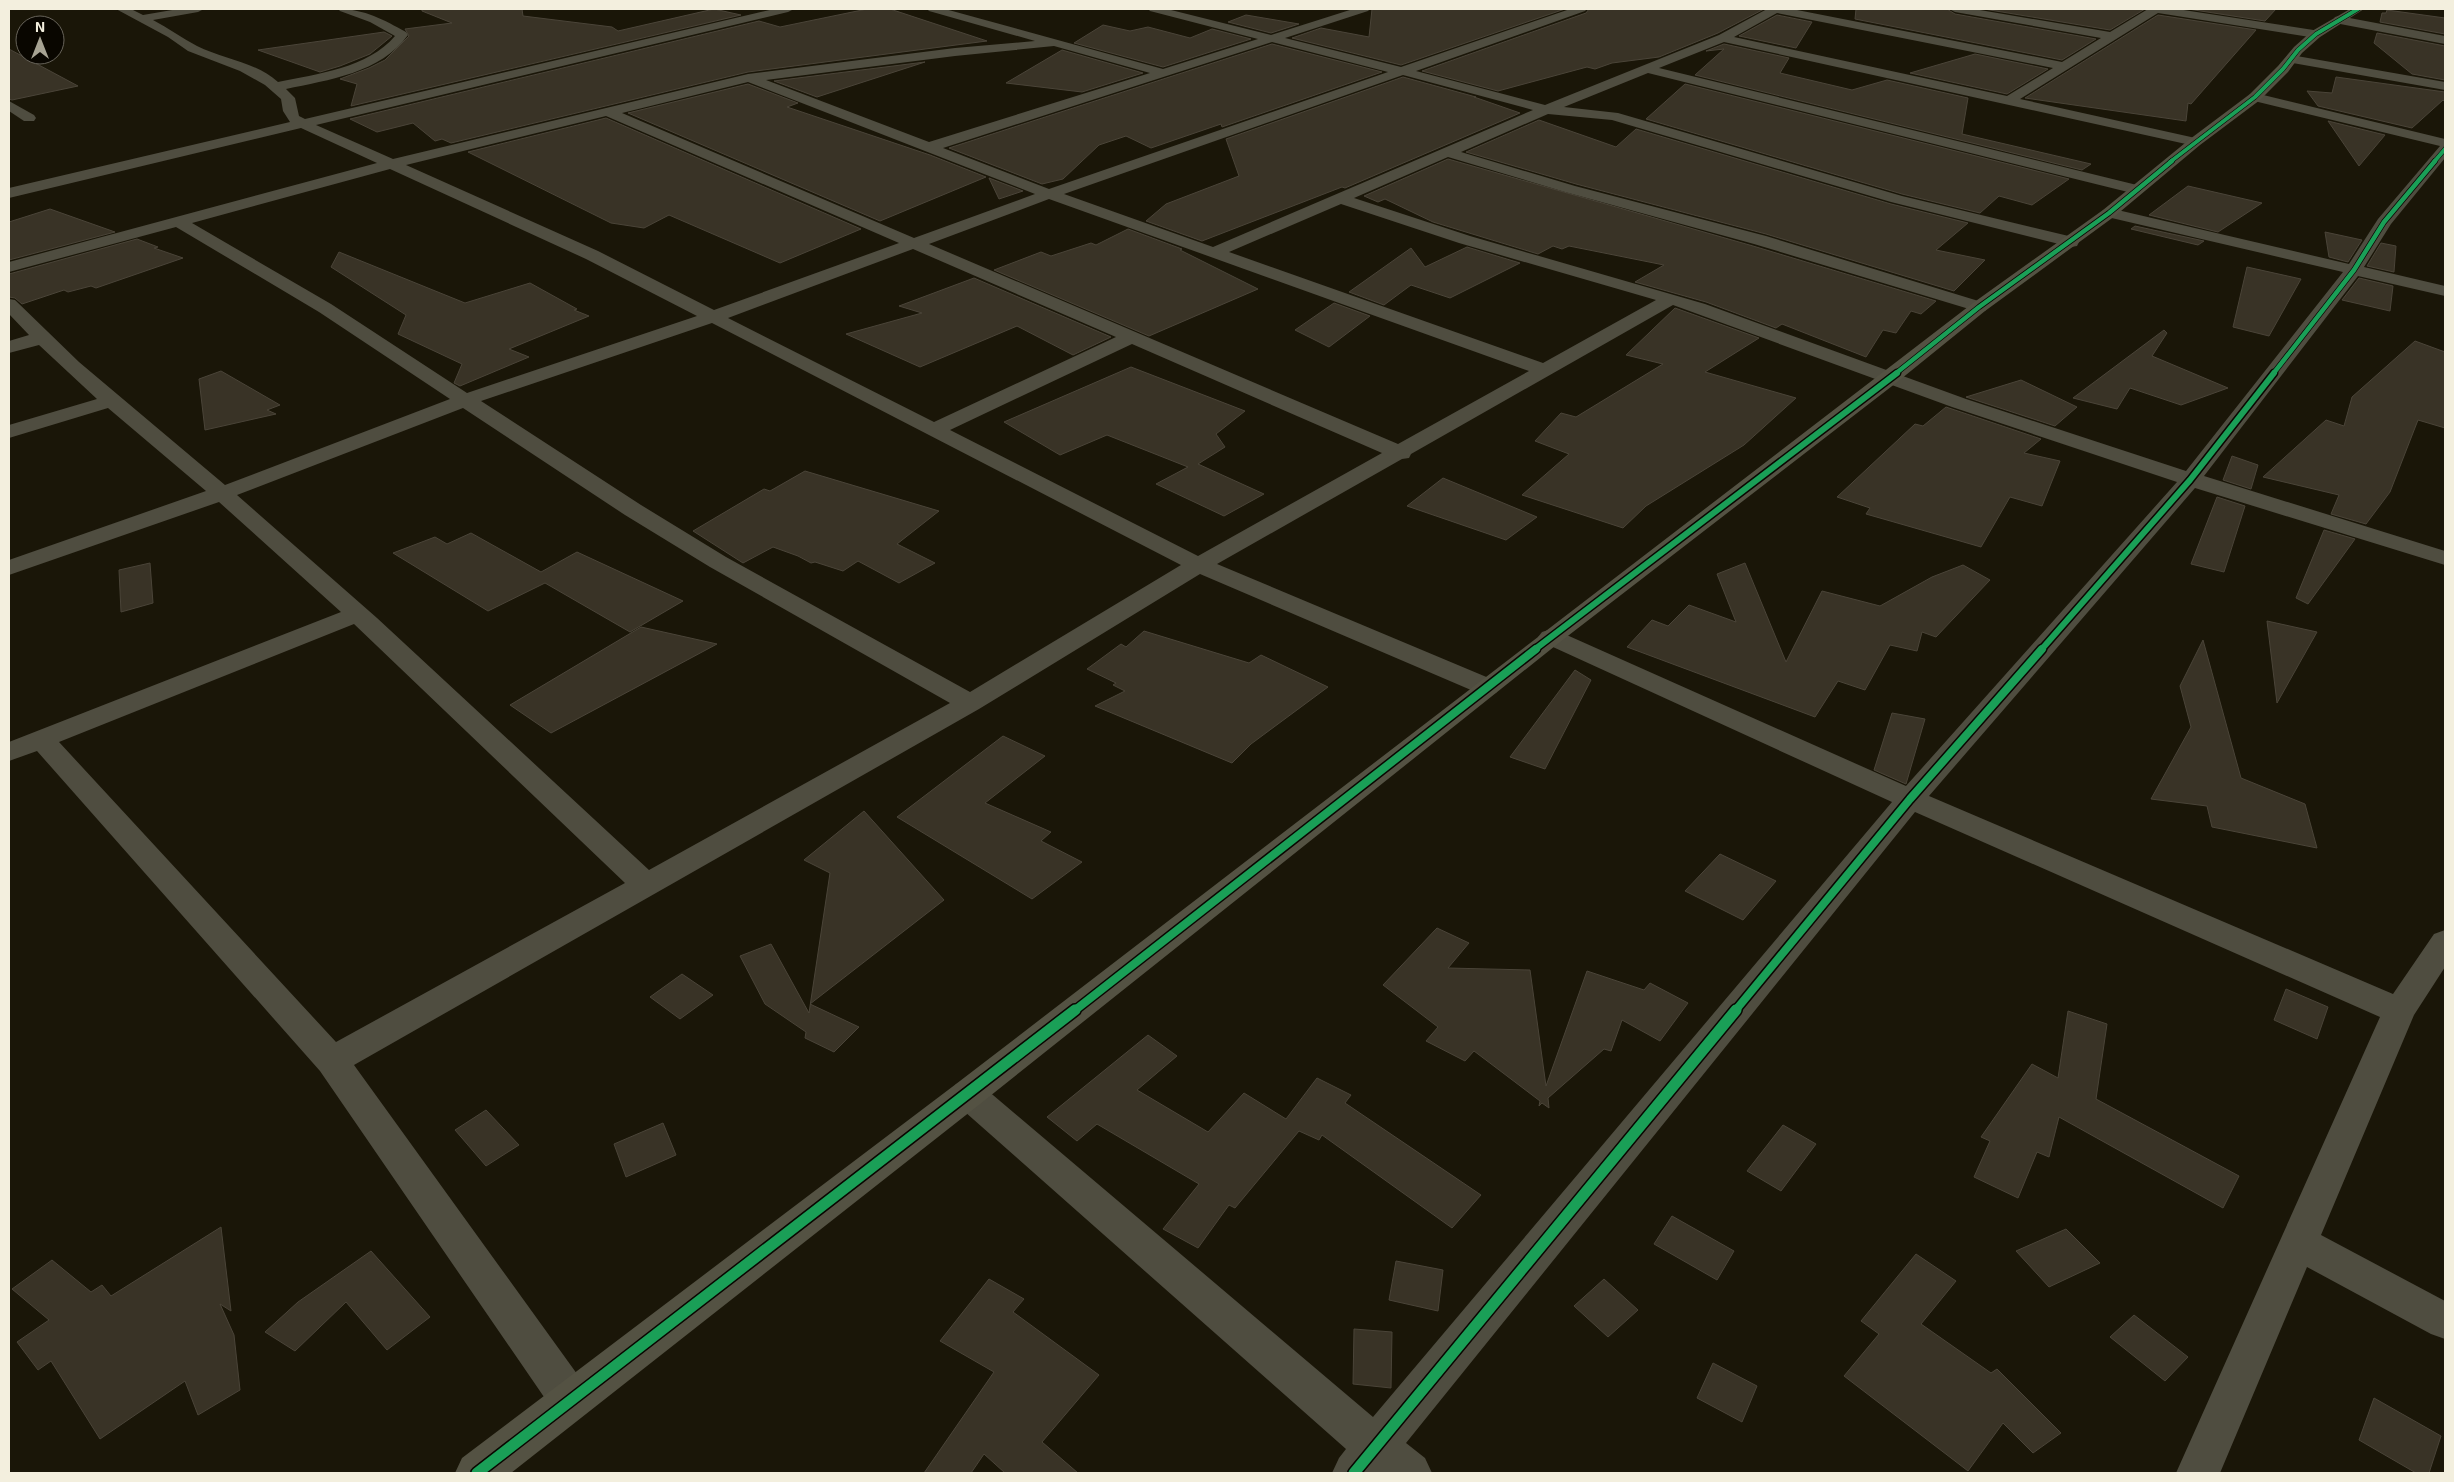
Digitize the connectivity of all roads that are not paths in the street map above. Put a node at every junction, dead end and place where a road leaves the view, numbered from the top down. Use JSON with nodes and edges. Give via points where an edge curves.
{"nodes":[{"id":1,"x":122,"y":9,"type":"edge"},
{"id":2,"x":198,"y":9,"type":"edge"},
{"id":3,"x":344,"y":9,"type":"edge"},
{"id":4,"x":788,"y":9,"type":"edge"},
{"id":5,"x":933,"y":9,"type":"edge"},
{"id":6,"x":1154,"y":9,"type":"edge"},
{"id":7,"x":1364,"y":9,"type":"edge"},
{"id":8,"x":1581,"y":9,"type":"edge"},
{"id":9,"x":1776,"y":9,"type":"edge"},
{"id":10,"x":1955,"y":9,"type":"edge"},
{"id":11,"x":144,"y":18,"type":"junction"},
{"id":12,"x":2337,"y":21,"type":"edge"},
{"id":13,"x":2111,"y":36,"type":"junction"},
{"id":14,"x":1723,"y":38,"type":"junction"},
{"id":15,"x":1273,"y":39,"type":"junction"},
{"id":16,"x":2445,"y":40,"type":"edge"},
{"id":17,"x":1053,"y":44,"type":"junction"},
{"id":18,"x":2291,"y":59,"type":"junction"},
{"id":19,"x":2064,"y":66,"type":"junction"},
{"id":20,"x":1650,"y":70,"type":"junction"},
{"id":21,"x":1401,"y":72,"type":"junction"},
{"id":22,"x":1165,"y":73,"type":"junction"},
{"id":23,"x":748,"y":78,"type":"junction"},
{"id":24,"x":2445,"y":86,"type":"edge"},
{"id":25,"x":276,"y":87,"type":"junction"},
{"id":26,"x":2255,"y":97,"type":"junction"},
{"id":27,"x":2007,"y":102,"type":"junction"},
{"id":28,"x":9,"y":105,"type":"edge"},
{"id":29,"x":1546,"y":110,"type":"junction"},
{"id":30,"x":606,"y":111,"type":"junction"},
{"id":31,"x":29,"y":118,"type":"dead end"},
{"id":32,"x":303,"y":124,"type":"junction"},
{"id":33,"x":2194,"y":142,"type":"junction"},
{"id":34,"x":2445,"y":143,"type":"edge"},
{"id":35,"x":930,"y":147,"type":"junction"},
{"id":36,"x":2445,"y":149,"type":"edge"},
{"id":37,"x":1449,"y":152,"type":"junction"},
{"id":38,"x":391,"y":164,"type":"junction"},
{"id":39,"x":2136,"y":189,"type":"junction"},
{"id":40,"x":9,"y":193,"type":"edge"},
{"id":41,"x":1049,"y":194,"type":"junction"},
{"id":42,"x":1342,"y":199,"type":"junction"},
{"id":43,"x":2109,"y":213,"type":"junction"},
{"id":44,"x":178,"y":221,"type":"junction"},
{"id":45,"x":2071,"y":242,"type":"junction"},
{"id":46,"x":913,"y":244,"type":"junction"},
{"id":47,"x":1213,"y":253,"type":"junction"},
{"id":48,"x":9,"y":267,"type":"edge"},
{"id":49,"x":2354,"y":270,"type":"junction"},
{"id":50,"x":2445,"y":290,"type":"edge"},
{"id":51,"x":1671,"y":299,"type":"junction"},
{"id":52,"x":9,"y":304,"type":"edge"},
{"id":53,"x":1980,"y":307,"type":"junction"},
{"id":54,"x":713,"y":317,"type":"junction"},
{"id":55,"x":1132,"y":337,"type":"junction"},
{"id":56,"x":41,"y":338,"type":"junction"},
{"id":57,"x":9,"y":347,"type":"edge"},
{"id":58,"x":1544,"y":370,"type":"junction"},
{"id":59,"x":1889,"y":379,"type":"junction"},
{"id":60,"x":465,"y":400,"type":"junction"},
{"id":61,"x":110,"y":401,"type":"junction"},
{"id":62,"x":935,"y":429,"type":"junction"},
{"id":63,"x":9,"y":432,"type":"edge"},
{"id":64,"x":1401,"y":453,"type":"junction"},
{"id":65,"x":2190,"y":480,"type":"junction"},
{"id":66,"x":224,"y":493,"type":"junction"},
{"id":67,"x":2445,"y":558,"type":"edge"},
{"id":68,"x":1198,"y":565,"type":"junction"},
{"id":69,"x":9,"y":568,"type":"edge"},
{"id":70,"x":357,"y":614,"type":"junction"},
{"id":71,"x":1551,"y":637,"type":"junction"},
{"id":72,"x":1487,"y":687,"type":"junction"},
{"id":73,"x":970,"y":703,"type":"junction"},
{"id":74,"x":41,"y":739,"type":"junction"},
{"id":75,"x":9,"y":752,"type":"edge"},
{"id":76,"x":1910,"y":799,"type":"junction"},
{"id":77,"x":645,"y":884,"type":"junction"},
{"id":78,"x":2445,"y":942,"type":"edge"},
{"id":79,"x":2399,"y":1012,"type":"junction"},
{"id":80,"x":332,"y":1061,"type":"junction"},
{"id":81,"x":968,"y":1094,"type":"junction"},
{"id":82,"x":2299,"y":1243,"type":"junction"},
{"id":83,"x":2445,"y":1321,"type":"edge"},
{"id":84,"x":570,"y":1400,"type":"junction"},
{"id":85,"x":1365,"y":1460,"type":"edge"},
{"id":86,"x":477,"y":1473,"type":"edge"},
{"id":87,"x":1410,"y":1473,"type":"edge"},
{"id":88,"x":2198,"y":1473,"type":"edge"}],
"edges":[{"from":1,"to":11,"type":"street"},
{"from":2,"to":11,"type":"street"},
{"from":3,"to":25,"type":"street","via":[[374,19],[402,35],[397,45],[363,63]]},
{"from":4,"to":32,"type":"street"},
{"from":5,"to":17,"type":"street"},
{"from":6,"to":15,"type":"street"},
{"from":7,"to":15,"type":"street"},
{"from":8,"to":21,"type":"street"},
{"from":9,"to":14,"type":"street"},
{"from":9,"to":19,"type":"street"},
{"from":10,"to":13,"type":"street"},
{"from":11,"to":25,"type":"street","via":[[192,48],[245,68]]},
{"from":12,"to":13,"type":"street","via":[[2156,9]]},
{"from":12,"to":16,"type":"street"},
{"from":12,"to":18,"type":"street"},
{"from":13,"to":19,"type":"street"},
{"from":14,"to":20,"type":"street"},
{"from":14,"to":27,"type":"street"},
{"from":15,"to":21,"type":"street"},
{"from":15,"to":22,"type":"street"},
{"from":17,"to":22,"type":"street"},
{"from":17,"to":23,"type":"street","via":[[955,52]]},
{"from":18,"to":24,"type":"street"},
{"from":18,"to":26,"type":"street"},
{"from":19,"to":27,"type":"street"},
{"from":20,"to":29,"type":"street"},
{"from":20,"to":39,"type":"street"},
{"from":21,"to":29,"type":"street"},
{"from":21,"to":41,"type":"street"},
{"from":22,"to":35,"type":"street"},
{"from":23,"to":30,"type":"street"},
{"from":23,"to":35,"type":"street"},
{"from":25,"to":32,"type":"street","via":[[288,98],[293,118]]},
{"from":26,"to":33,"type":"street"},
{"from":26,"to":34,"type":"street"},
{"from":27,"to":33,"type":"street"},
{"from":28,"to":31,"type":"street"},
{"from":29,"to":37,"type":"street"},
{"from":29,"to":45,"type":"street","via":[[1613,116],[1897,199]]},
{"from":30,"to":38,"type":"street"},
{"from":30,"to":46,"type":"street"},
{"from":32,"to":38,"type":"street"},
{"from":32,"to":40,"type":"street"},
{"from":33,"to":39,"type":"street"},
{"from":35,"to":41,"type":"street"},
{"from":36,"to":49,"type":"street","via":[[2384,222]]},
{"from":37,"to":42,"type":"street"},
{"from":37,"to":53,"type":"street","via":[[1570,189],[1760,240]]},
{"from":38,"to":44,"type":"street"},
{"from":38,"to":54,"type":"street","via":[[592,255]]},
{"from":39,"to":43,"type":"street"},
{"from":41,"to":46,"type":"street"},
{"from":41,"to":47,"type":"street"},
{"from":42,"to":47,"type":"street"},
{"from":42,"to":51,"type":"street","via":[[1405,223]]},
{"from":43,"to":45,"type":"street"},
{"from":43,"to":49,"type":"street"},
{"from":44,"to":48,"type":"street"},
{"from":44,"to":60,"type":"street","via":[[325,308]]},
{"from":45,"to":53,"type":"street"},
{"from":46,"to":54,"type":"street"},
{"from":46,"to":55,"type":"street"},
{"from":47,"to":58,"type":"street"},
{"from":49,"to":50,"type":"street"},
{"from":49,"to":65,"type":"street"},
{"from":51,"to":58,"type":"street"},
{"from":51,"to":59,"type":"street"},
{"from":52,"to":56,"type":"street"},
{"from":53,"to":59,"type":"street"},
{"from":54,"to":60,"type":"street"},
{"from":54,"to":62,"type":"street"},
{"from":55,"to":62,"type":"street"},
{"from":55,"to":64,"type":"street"},
{"from":56,"to":57,"type":"street"},
{"from":56,"to":61,"type":"street"},
{"from":58,"to":64,"type":"street"},
{"from":59,"to":65,"type":"street"},
{"from":59,"to":71,"type":"street"},
{"from":60,"to":66,"type":"street"},
{"from":60,"to":73,"type":"street","via":[[632,510],[718,562]]},
{"from":61,"to":63,"type":"street"},
{"from":61,"to":66,"type":"street"},
{"from":62,"to":68,"type":"street"},
{"from":64,"to":68,"type":"street"},
{"from":65,"to":67,"type":"street"},
{"from":65,"to":76,"type":"street"},
{"from":66,"to":69,"type":"street"},
{"from":66,"to":70,"type":"street"},
{"from":68,"to":72,"type":"street"},
{"from":68,"to":73,"type":"street"},
{"from":70,"to":74,"type":"street"},
{"from":70,"to":77,"type":"street"},
{"from":71,"to":72,"type":"street"},
{"from":71,"to":76,"type":"street"},
{"from":72,"to":81,"type":"street"},
{"from":73,"to":77,"type":"street"},
{"from":74,"to":75,"type":"street"},
{"from":74,"to":80,"type":"street"},
{"from":76,"to":79,"type":"street"},
{"from":76,"to":85,"type":"street"},
{"from":77,"to":80,"type":"street"},
{"from":78,"to":79,"type":"street"},
{"from":79,"to":82,"type":"street"},
{"from":80,"to":84,"type":"street"},
{"from":81,"to":84,"type":"street"},
{"from":81,"to":85,"type":"street"},
{"from":82,"to":83,"type":"street"},
{"from":82,"to":88,"type":"street"},
{"from":84,"to":86,"type":"street"},
{"from":85,"to":87,"type":"street"}]}
